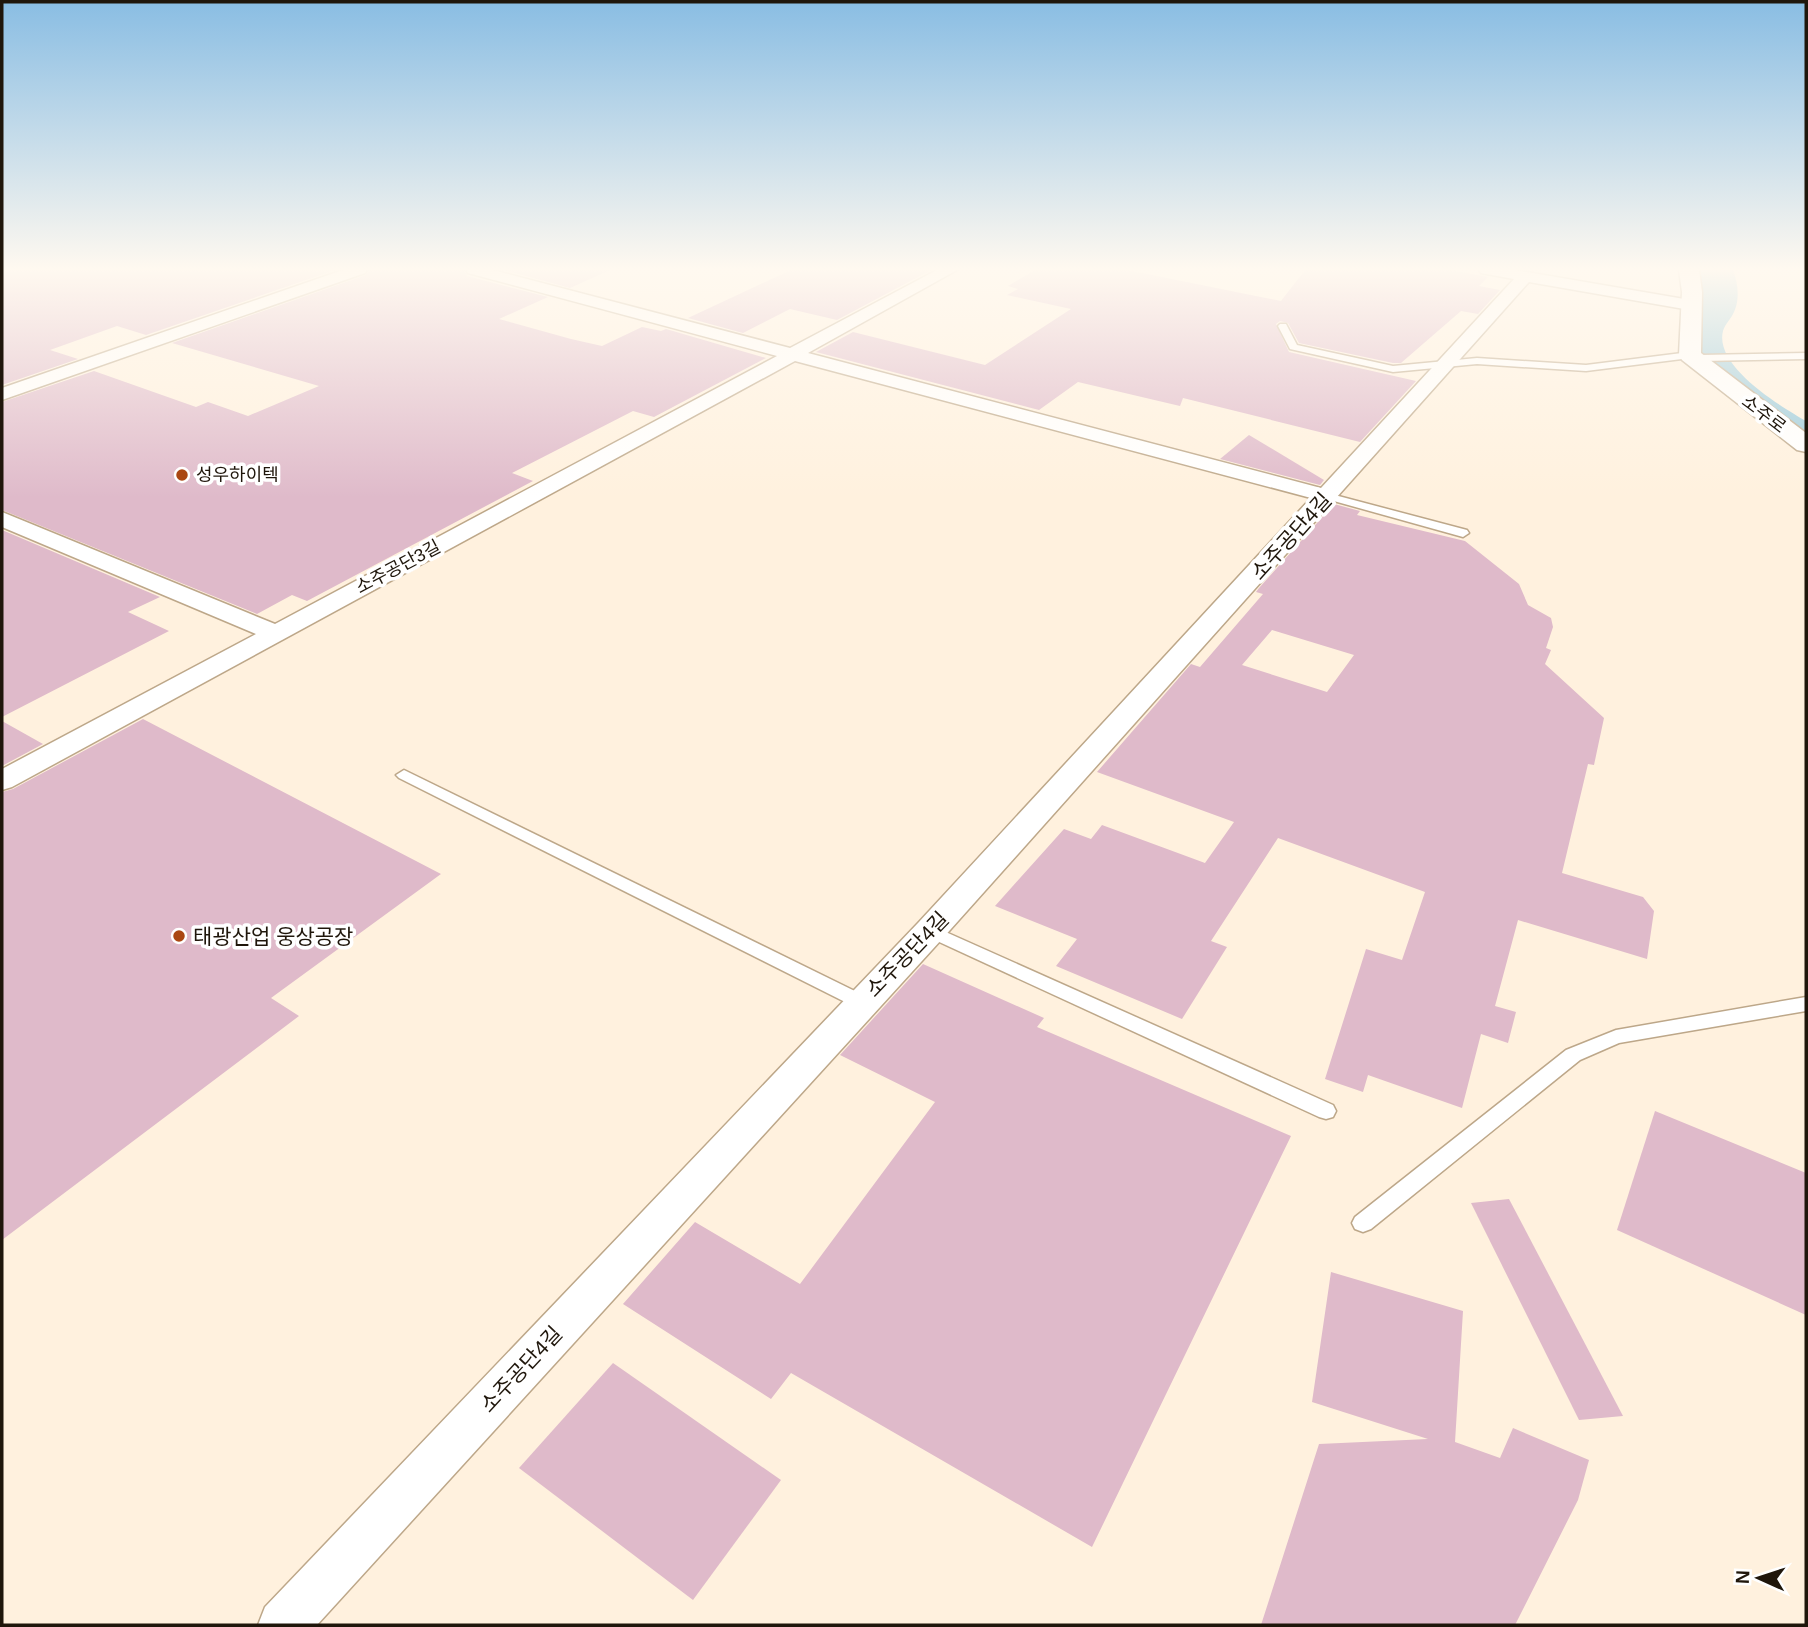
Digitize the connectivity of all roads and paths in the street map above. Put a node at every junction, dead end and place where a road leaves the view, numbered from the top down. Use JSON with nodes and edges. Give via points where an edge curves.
{"nodes":[{"id":1,"x":140,"y":346,"type":"edge"},
{"id":2,"x":764,"y":346,"type":"edge"},
{"id":3,"x":810,"y":346,"type":"edge"},
{"id":4,"x":1292,"y":346,"type":"edge"},
{"id":5,"x":1464,"y":346,"type":"edge"},
{"id":6,"x":1690,"y":346,"type":"edge"},
{"id":7,"x":795,"y":354,"type":"junction"},
{"id":8,"x":1690,"y":355,"type":"junction"},
{"id":9,"x":1806,"y":356,"type":"edge"},
{"id":10,"x":1447,"y":365,"type":"junction"},
{"id":11,"x":2,"y":394,"type":"edge"},
{"id":12,"x":1806,"y":445,"type":"edge"},
{"id":13,"x":1327,"y":496,"type":"junction"},
{"id":14,"x":2,"y":519,"type":"edge"},
{"id":15,"x":1464,"y":533,"type":"dead end"},
{"id":16,"x":275,"y":633,"type":"junction"},
{"id":17,"x":404,"y":775,"type":"dead end"},
{"id":18,"x":2,"y":780,"type":"edge"},
{"id":19,"x":930,"y":931,"type":"junction"},
{"id":20,"x":861,"y":1002,"type":"junction"},
{"id":21,"x":1806,"y":1004,"type":"edge"},
{"id":22,"x":1326,"y":1111,"type":"dead end"},
{"id":23,"x":1363,"y":1223,"type":"dead end"},
{"id":24,"x":284,"y":1625,"type":"edge"}],
"edges":[{"from":1,"to":11,"type":"street"},
{"from":2,"to":7,"type":"street"},
{"from":3,"to":7,"type":"street","name":"소주공단3길"},
{"from":4,"to":10,"type":"lane","via":[[1393,369]]},
{"from":5,"to":10,"type":"street","name":"소주공단4길"},
{"from":6,"to":8,"type":"street"},
{"from":7,"to":13,"type":"street"},
{"from":7,"to":16,"type":"street","name":"소주공단3길"},
{"from":8,"to":9,"type":"lane"},
{"from":8,"to":10,"type":"lane","via":[[1586,368],[1500,361]]},
{"from":8,"to":12,"type":"street","name":"소주로"},
{"from":10,"to":13,"type":"street","name":"소주공단4길"},
{"from":13,"to":15,"type":"lane"},
{"from":13,"to":19,"type":"street","name":"소주공단4길"},
{"from":14,"to":16,"type":"street"},
{"from":16,"to":18,"type":"street","name":"소주공단3길"},
{"from":17,"to":20,"type":"lane"},
{"from":19,"to":20,"type":"street","name":"소주공단4길"},
{"from":19,"to":22,"type":"lane"},
{"from":20,"to":24,"type":"street","name":"소주공단4길"},
{"from":21,"to":23,"type":"lane","via":[[1616,1037],[1573,1055]]}]}
